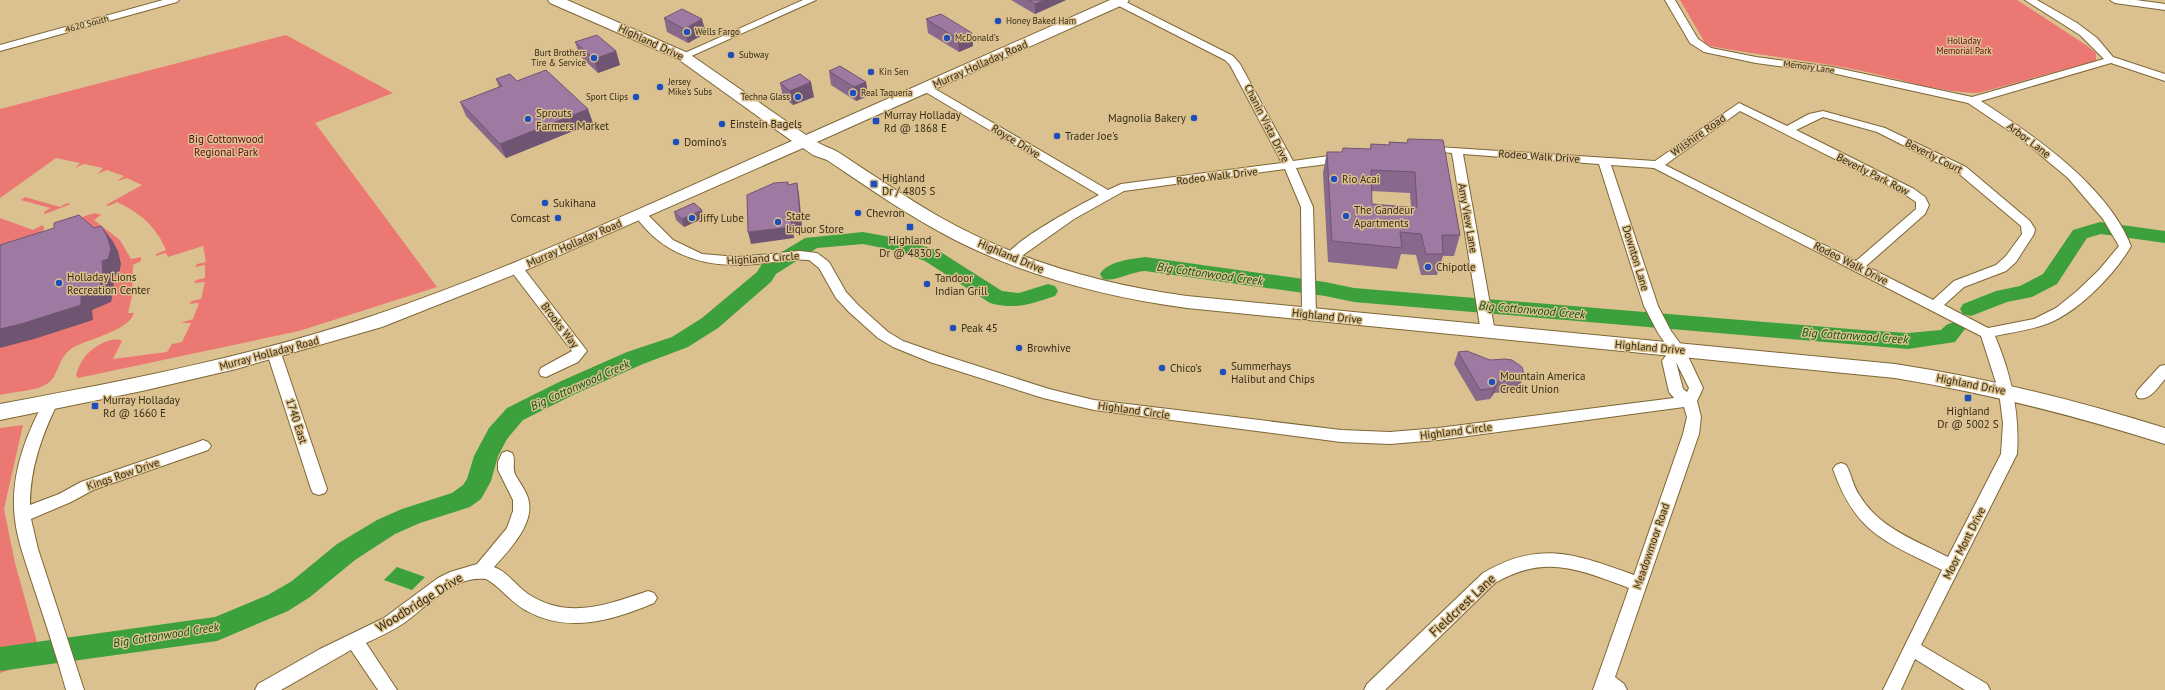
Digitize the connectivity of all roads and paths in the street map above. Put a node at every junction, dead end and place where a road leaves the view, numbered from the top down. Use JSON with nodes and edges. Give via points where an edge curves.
{"nodes":[{"id":1,"x":174,"y":0,"type":"edge"},
{"id":2,"x":555,"y":0,"type":"edge"},
{"id":3,"x":811,"y":0,"type":"edge"},
{"id":4,"x":1670,"y":0,"type":"edge"},
{"id":5,"x":2030,"y":0,"type":"edge"},
{"id":6,"x":2115,"y":0,"type":"edge"},
{"id":7,"x":1120,"y":1,"type":"edge"},
{"id":8,"x":2165,"y":7,"type":"edge"},
{"id":9,"x":0,"y":48,"type":"edge"},
{"id":10,"x":683,"y":56,"type":"junction"},
{"id":11,"x":2109,"y":59,"type":"junction"},
{"id":12,"x":2165,"y":78,"type":"edge"},
{"id":13,"x":926,"y":88,"type":"junction"},
{"id":14,"x":1972,"y":100,"type":"junction"},
{"id":15,"x":1739,"y":106,"type":"joint"},
{"id":16,"x":1787,"y":130,"type":"junction"},
{"id":17,"x":806,"y":142,"type":"junction"},
{"id":18,"x":1417,"y":148,"type":"edge"},
{"id":19,"x":1457,"y":151,"type":"junction"},
{"id":20,"x":1355,"y":156,"type":"edge"},
{"id":21,"x":1603,"y":160,"type":"junction"},
{"id":22,"x":1657,"y":165,"type":"junction"},
{"id":23,"x":1290,"y":166,"type":"junction"},
{"id":24,"x":1107,"y":195,"type":"junction"},
{"id":25,"x":640,"y":214,"type":"junction"},
{"id":26,"x":1011,"y":257,"type":"junction"},
{"id":27,"x":1858,"y":266,"type":"junction"},
{"id":28,"x":516,"y":268,"type":"junction"},
{"id":29,"x":1308,"y":305,"type":"junction"},
{"id":30,"x":1936,"y":305,"type":"junction"},
{"id":31,"x":1486,"y":322,"type":"junction"},
{"id":32,"x":1987,"y":333,"type":"junction"},
{"id":33,"x":1678,"y":350,"type":"junction"},
{"id":34,"x":274,"y":353,"type":"junction"},
{"id":35,"x":2165,"y":370,"type":"edge"},
{"id":36,"x":546,"y":372,"type":"dead end"},
{"id":37,"x":2007,"y":391,"type":"junction"},
{"id":38,"x":2143,"y":394,"type":"dead end"},
{"id":39,"x":1690,"y":401,"type":"junction"},
{"id":40,"x":51,"y":402,"type":"junction"},
{"id":41,"x":0,"y":412,"type":"edge"},
{"id":42,"x":2165,"y":436,"type":"edge"},
{"id":43,"x":203,"y":446,"type":"dead end"},
{"id":44,"x":507,"y":457,"type":"dead end"},
{"id":45,"x":1841,"y":469,"type":"dead end"},
{"id":46,"x":319,"y":489,"type":"dead end"},
{"id":47,"x":23,"y":516,"type":"junction"},
{"id":48,"x":1952,"y":566,"type":"junction"},
{"id":49,"x":481,"y":571,"type":"junction"},
{"id":50,"x":1638,"y":584,"type":"junction"},
{"id":51,"x":648,"y":598,"type":"dead end"},
{"id":52,"x":354,"y":640,"type":"junction"},
{"id":53,"x":1911,"y":648,"type":"junction"},
{"id":54,"x":74,"y":686,"type":"edge"},
{"id":55,"x":1608,"y":687,"type":"edge"},
{"id":56,"x":264,"y":690,"type":"edge"},
{"id":57,"x":388,"y":690,"type":"edge"},
{"id":58,"x":1373,"y":690,"type":"edge"},
{"id":59,"x":1892,"y":690,"type":"edge"},
{"id":60,"x":1981,"y":690,"type":"edge"}],
"edges":[{"from":1,"to":9,"type":"street","name":"4620 South"},
{"from":2,"to":10,"type":"main road","name":"Highland Drive"},
{"from":3,"to":10,"type":"street"},
{"from":4,"to":14,"type":"street","name":"Memory Lane","via":[[1692,38],[1708,50],[1756,60],[1832,70]]},
{"from":5,"to":11,"type":"street","via":[[2076,28],[2103,49]]},
{"from":6,"to":8,"type":"street"},
{"from":7,"to":13,"type":"main road","name":"Murray Holladay Road"},
{"from":7,"to":23,"type":"street","name":"Chanin Vista Drive","via":[[1229,58],[1235,64]]},
{"from":10,"to":17,"type":"main road","name":"Highland Drive"},
{"from":11,"to":12,"type":"street"},
{"from":11,"to":14,"type":"street","via":[[2106,63]]},
{"from":13,"to":17,"type":"main road","name":"Murray Holladay Road"},
{"from":13,"to":24,"type":"street","name":"Royce Drive"},
{"from":14,"to":32,"type":"street","name":"Arbor Lane","via":[[2033,141],[2065,168],[2112,221],[2125,246],[2121,256],[2053,317]]},
{"from":15,"to":16,"type":"street","name":"Beverly Park Row"},
{"from":15,"to":22,"type":"street","name":"Wilshire Road"},
{"from":16,"to":27,"type":"street","name":"Beverly Park Row","via":[[1910,192],[1922,201],[1921,212]]},
{"from":16,"to":30,"type":"street","name":"Beverly Court","via":[[1813,116],[1823,114],[1881,130],[1958,167],[2028,226],[2028,234],[2004,265],[1995,271],[1958,284]]},
{"from":17,"to":25,"type":"main road","name":"Murray Holladay Road"},
{"from":17,"to":26,"type":"main road","name":"Highland Drive","via":[[819,151],[833,156],[933,220]]},
{"from":18,"to":19,"type":"street","name":"Rodeo Walk Drive"},
{"from":19,"to":21,"type":"street","name":"Rodeo Walk Drive"},
{"from":19,"to":31,"type":"street","name":"Amy View Lane"},
{"from":20,"to":23,"type":"street","name":"Rodeo Walk Drive"},
{"from":21,"to":22,"type":"street","name":"Rodeo Walk Drive"},
{"from":21,"to":33,"type":"street","name":"Downton Lane","via":[[1651,306],[1665,333]]},
{"from":22,"to":27,"type":"street","name":"Rodeo Walk Drive"},
{"from":23,"to":24,"type":"street","name":"Rodeo Walk Drive","via":[[1128,187]]},
{"from":23,"to":29,"type":"street","name":"Chanin Vista Drive","via":[[1307,207]]},
{"from":24,"to":26,"type":"street","name":"Rodeo Walk Drive","via":[[1032,241]]},
{"from":25,"to":28,"type":"main road","name":"Murray Holladay Road"},
{"from":25,"to":39,"type":"street","name":"Highland Circle","via":[[668,243],[690,255],[702,258],[732,261],[779,256],[812,256],[824,265],[840,295],[883,335],[898,344],[1048,394],[1121,409],[1341,436],[1390,438]]},
{"from":26,"to":29,"type":"main road","name":"Highland Drive","via":[[1073,280],[1120,292],[1187,302]]},
{"from":27,"to":30,"type":"street","name":"Rodeo Walk Drive"},
{"from":28,"to":34,"type":"main road","name":"Murray Holladay Road","via":[[373,323]]},
{"from":28,"to":36,"type":"street","name":"Brooks Way","via":[[580,351],[573,358]]},
{"from":29,"to":31,"type":"main road","name":"Highland Drive"},
{"from":30,"to":32,"type":"street","name":"Rodeo Walk Drive"},
{"from":31,"to":33,"type":"main road","name":"Highland Drive"},
{"from":32,"to":37,"type":"street"},
{"from":33,"to":37,"type":"main road","name":"Highland Drive","via":[[1895,371]]},
{"from":33,"to":39,"type":"street","via":[[1669,361],[1676,392]]},
{"from":34,"to":40,"type":"main road","name":"Murray Holladay Road","via":[[181,376]]},
{"from":34,"to":46,"type":"street","name":"1740 East"},
{"from":35,"to":38,"type":"street"},
{"from":37,"to":42,"type":"main road","name":"Highland Drive"},
{"from":37,"to":48,"type":"street","name":"Moor Mont Drive","via":[[2012,432],[2009,454]]},
{"from":39,"to":50,"type":"street","name":"Meadowmoor Road","via":[[1694,417],[1691,434]]},
{"from":40,"to":41,"type":"main road","name":"Murray Holladay Road"},
{"from":40,"to":47,"type":"street","via":[[42,420],[25,474]]},
{"from":43,"to":47,"type":"street","name":"Kings Row Drive","via":[[87,486]]},
{"from":44,"to":49,"type":"street","via":[[506,473],[521,498],[520,518],[510,536]]},
{"from":45,"to":48,"type":"street","via":[[1849,493],[1862,513],[1897,538]]},
{"from":47,"to":54,"type":"street","via":[[33,559]]},
{"from":48,"to":53,"type":"street","name":"Moor Mont Drive"},
{"from":49,"to":51,"type":"street","via":[[497,575],[526,603],[562,615],[600,614],[622,609]]},
{"from":49,"to":52,"type":"street","name":"Woodbridge Drive","via":[[455,578],[396,618]]},
{"from":50,"to":55,"type":"street","name":"Meadowmoor Road"},
{"from":50,"to":58,"type":"street","name":"Fieldcrest Lane","via":[[1584,564],[1562,560],[1522,562],[1502,569],[1489,578]]},
{"from":52,"to":56,"type":"street","name":"Woodbridge Drive"},
{"from":52,"to":57,"type":"street"},
{"from":53,"to":59,"type":"street","name":"Moor Mont Drive"},
{"from":53,"to":60,"type":"street"}]}
